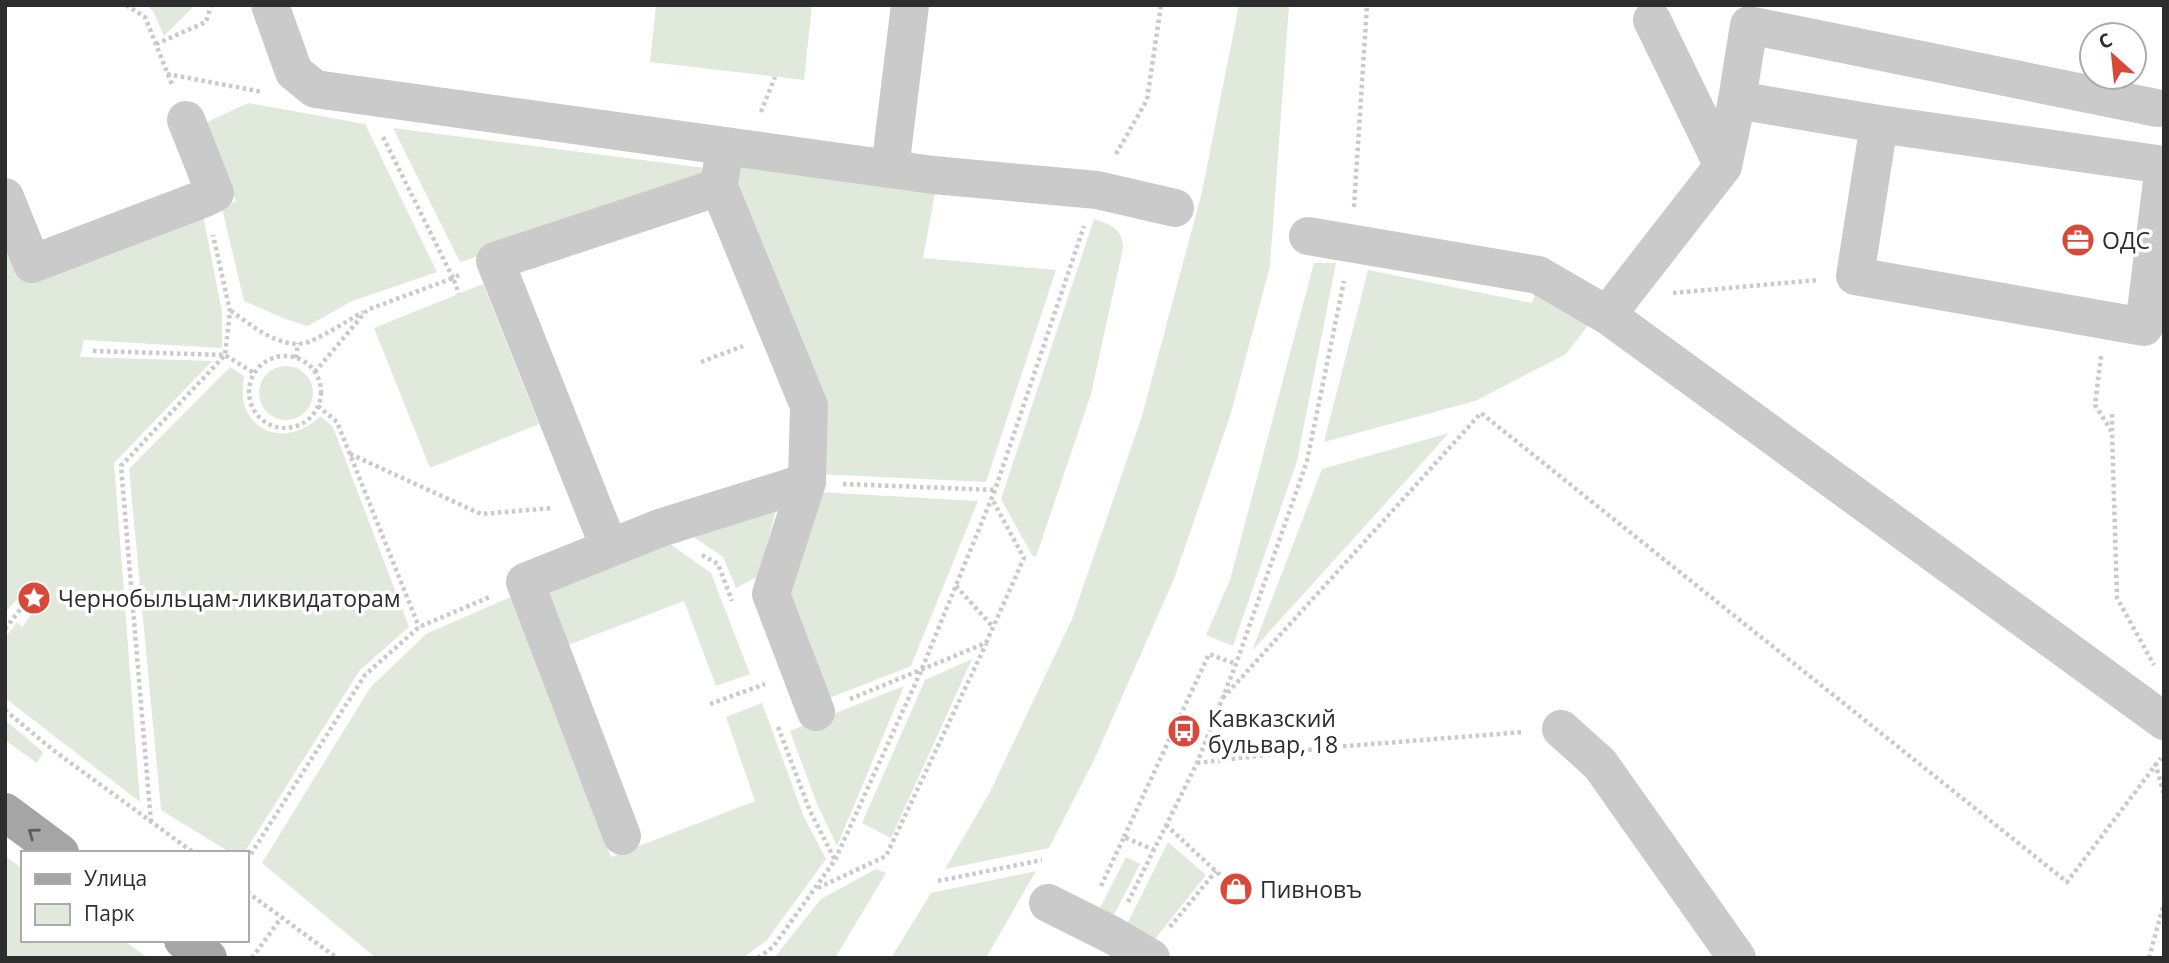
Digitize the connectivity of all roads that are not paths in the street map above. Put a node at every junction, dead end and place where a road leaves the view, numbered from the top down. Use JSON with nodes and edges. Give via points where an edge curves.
{"nodes":[{"id":1,"x":270,"y":5,"type":"edge"},
{"id":2,"x":910,"y":5,"type":"edge"},
{"id":3,"x":1752,"y":15,"type":"edge"},
{"id":4,"x":1652,"y":20,"type":"dead end"},
{"id":5,"x":1737,"y":100,"type":"junction"},
{"id":6,"x":2157,"y":108,"type":"dead end"},
{"id":7,"x":186,"y":120,"type":"road end"},
{"id":8,"x":1879,"y":124,"type":"junction"},
{"id":9,"x":725,"y":145,"type":"junction"},
{"id":10,"x":1723,"y":166,"type":"junction"},
{"id":11,"x":890,"y":169,"type":"junction"},
{"id":12,"x":719,"y":187,"type":"junction"},
{"id":13,"x":5,"y":197,"type":"edge"},
{"id":14,"x":1175,"y":208,"type":"dead end"},
{"id":15,"x":1308,"y":236,"type":"dead end"},
{"id":16,"x":1613,"y":306,"type":"junction"},
{"id":17,"x":807,"y":482,"type":"junction"},
{"id":18,"x":608,"y":547,"type":"junction"},
{"id":19,"x":816,"y":712,"type":"road end"},
{"id":20,"x":2164,"y":722,"type":"edge"},
{"id":21,"x":1561,"y":729,"type":"road end"},
{"id":22,"x":5,"y":813,"type":"edge"},
{"id":23,"x":622,"y":836,"type":"dead end"},
{"id":24,"x":57,"y":851,"type":"edge"},
{"id":25,"x":1048,"y":903,"type":"dead end"},
{"id":26,"x":186,"y":942,"type":"edge"},
{"id":27,"x":1149,"y":957,"type":"edge"},
{"id":28,"x":208,"y":958,"type":"edge"},
{"id":29,"x":1737,"y":958,"type":"edge"}],
"edges":[{"from":1,"to":9,"type":"lane","via":[[294,72],[315,89]]},
{"from":2,"to":11,"type":"lane"},
{"from":3,"to":5,"type":"lane"},
{"from":3,"to":6,"type":"lane"},
{"from":4,"to":10,"type":"lane"},
{"from":5,"to":8,"type":"lane"},
{"from":5,"to":10,"type":"lane"},
{"from":7,"to":13,"type":"lane","via":[[215,193],[205,198],[32,264]]},
{"from":8,"to":8,"type":"lane","via":[[2164,165],[2144,327],[1855,276]]},
{"from":9,"to":11,"type":"lane"},
{"from":9,"to":12,"type":"lane"},
{"from":10,"to":16,"type":"lane"},
{"from":11,"to":14,"type":"lane","via":[[1097,190]]},
{"from":12,"to":17,"type":"lane","via":[[809,406]]},
{"from":12,"to":18,"type":"lane","via":[[495,261]]},
{"from":15,"to":16,"type":"lane","via":[[1538,275]]},
{"from":16,"to":20,"type":"lane"},
{"from":17,"to":18,"type":"lane"},
{"from":17,"to":19,"type":"lane","via":[[771,594]]},
{"from":18,"to":23,"type":"lane","via":[[525,582]]},
{"from":21,"to":29,"type":"lane","via":[[1600,764]]},
{"from":24,"to":22,"type":"main road","one_way":true},
{"from":25,"to":27,"type":"lane"},
{"from":26,"to":28,"type":"main road"}]}
